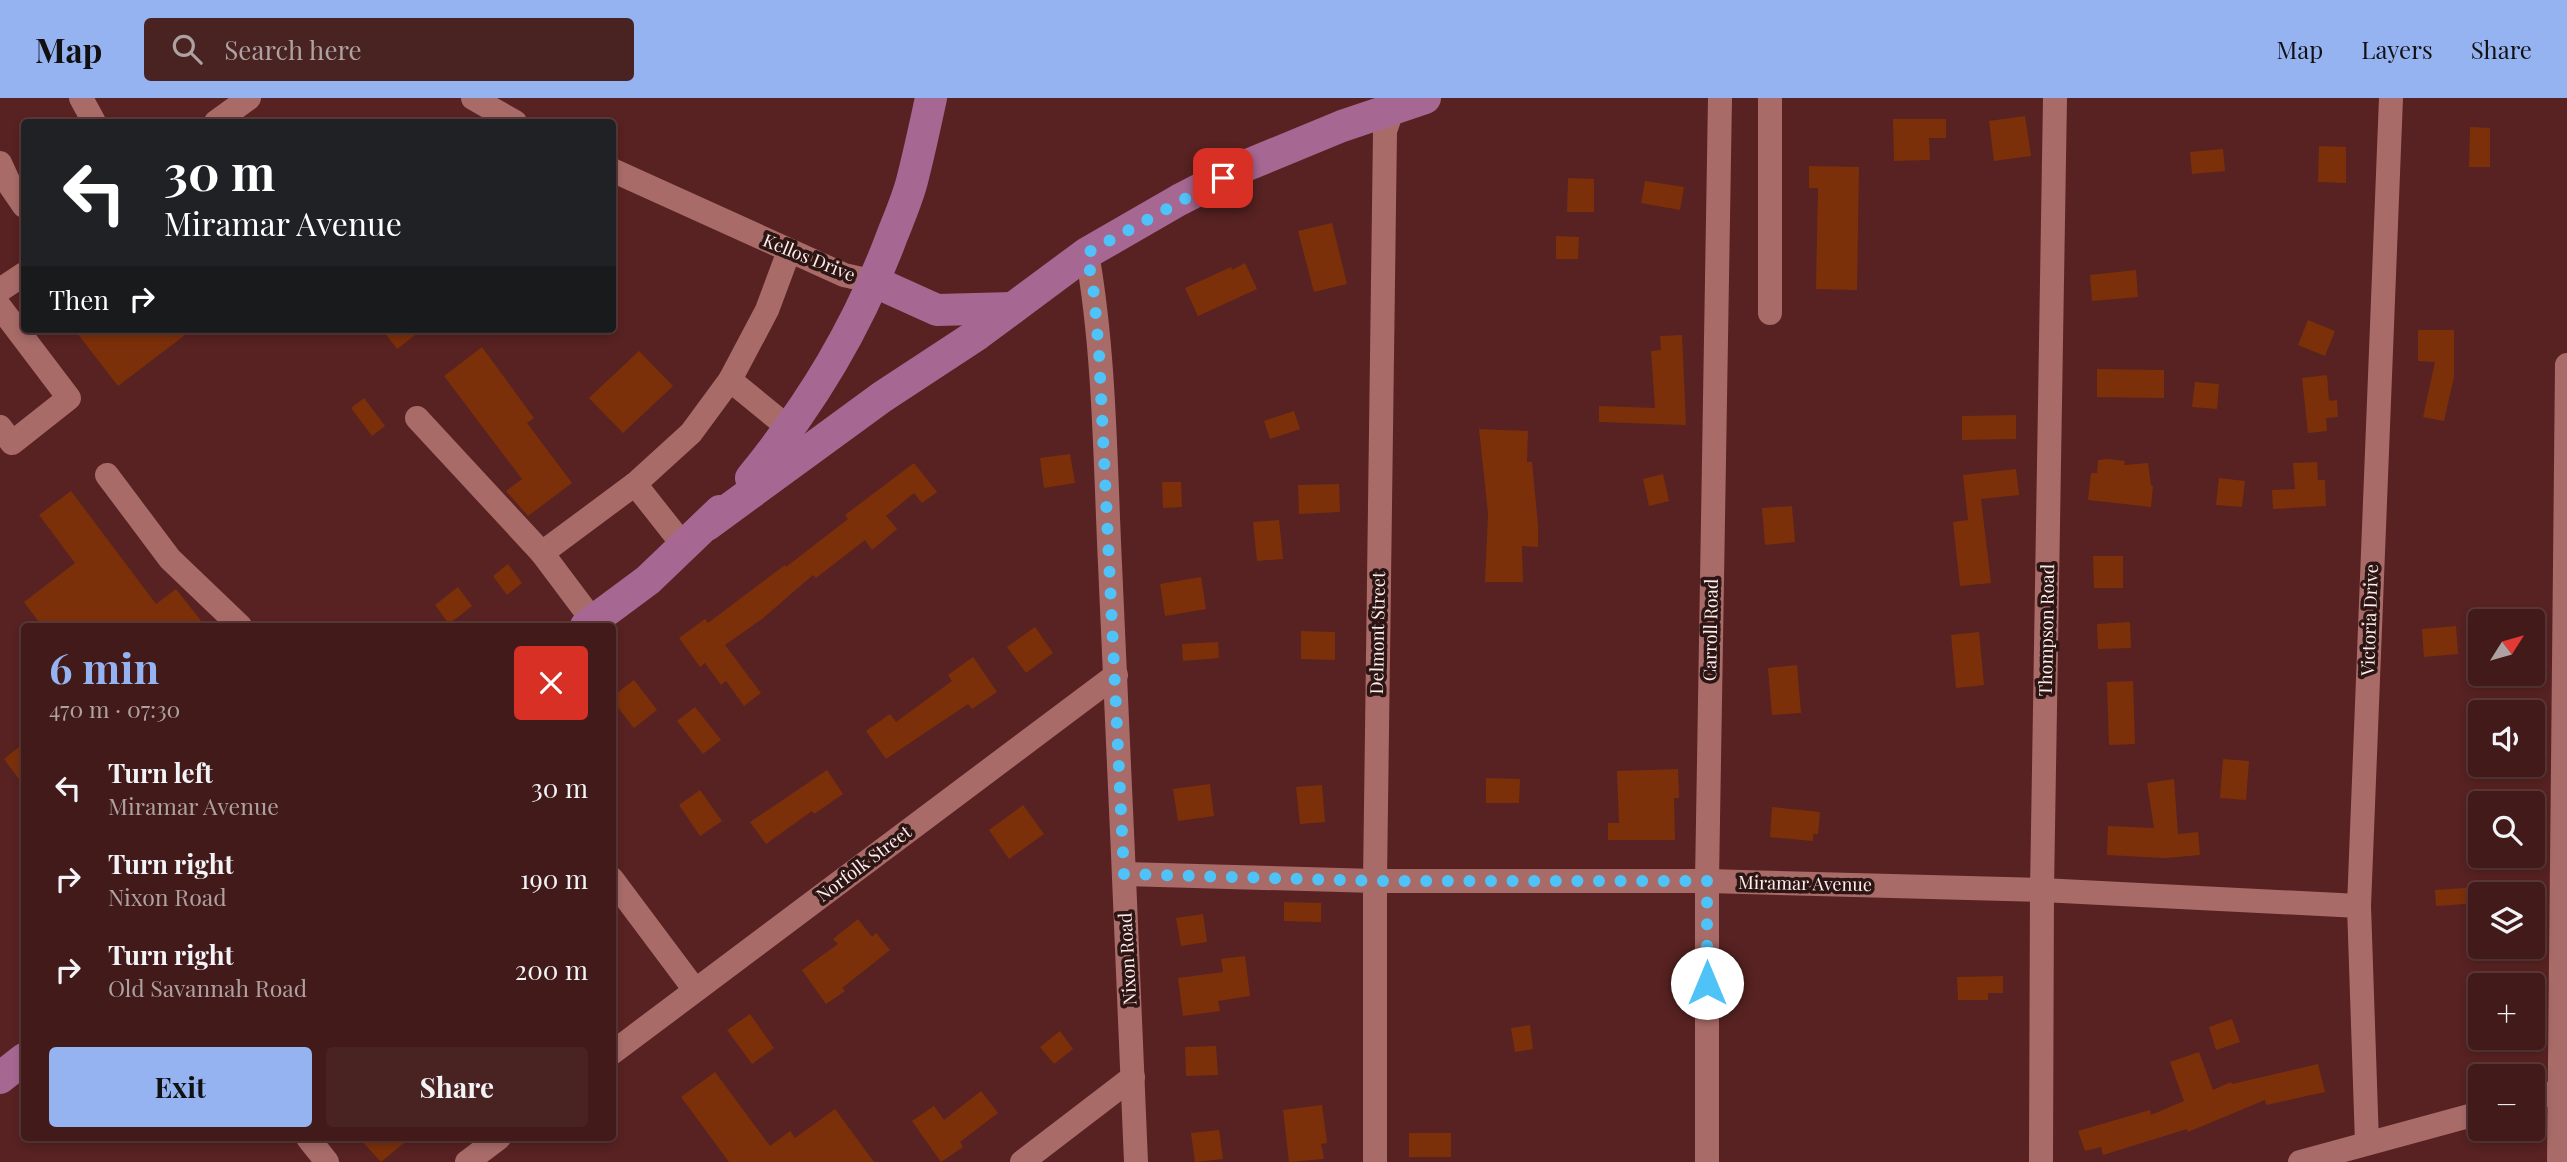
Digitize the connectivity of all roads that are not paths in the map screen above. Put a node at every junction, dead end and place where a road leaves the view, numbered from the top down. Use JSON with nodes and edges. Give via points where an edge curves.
{"nodes":[{"id":1,"x":81,"y":98,"type":"edge"},
{"id":2,"x":249,"y":98,"type":"edge"},
{"id":3,"x":473,"y":98,"type":"edge"},
{"id":4,"x":931,"y":98,"type":"edge"},
{"id":5,"x":1720,"y":98,"type":"edge"},
{"id":6,"x":1770,"y":98,"type":"edge"},
{"id":7,"x":2055,"y":98,"type":"edge"},
{"id":8,"x":2391,"y":98,"type":"edge"},
{"id":9,"x":1406,"y":101,"type":"edge"},
{"id":10,"x":92,"y":119,"type":"edge"},
{"id":11,"x":219,"y":119,"type":"edge"},
{"id":12,"x":510,"y":119,"type":"edge"},
{"id":13,"x":0,"y":163,"type":"edge"},
{"id":14,"x":616,"y":172,"type":"edge"},
{"id":15,"x":21,"y":202,"type":"edge"},
{"id":16,"x":789,"y":251,"type":"junction"},
{"id":17,"x":1087,"y":253,"type":"junction"},
{"id":18,"x":21,"y":276,"type":"edge"},
{"id":19,"x":874,"y":282,"type":"junction"},
{"id":20,"x":0,"y":290,"type":"edge"},
{"id":21,"x":0,"y":307,"type":"edge"},
{"id":22,"x":1013,"y":307,"type":"junction"},
{"id":23,"x":1770,"y":313,"type":"dead end"},
{"id":24,"x":2567,"y":365,"type":"edge"},
{"id":25,"x":730,"y":380,"type":"junction"},
{"id":26,"x":417,"y":418,"type":"dead end"},
{"id":27,"x":0,"y":427,"type":"edge"},
{"id":28,"x":790,"y":429,"type":"junction"},
{"id":29,"x":107,"y":475,"type":"dead end"},
{"id":30,"x":635,"y":484,"type":"junction"},
{"id":31,"x":695,"y":536,"type":"junction"},
{"id":32,"x":542,"y":553,"type":"junction"},
{"id":33,"x":237,"y":623,"type":"edge"},
{"id":34,"x":589,"y":623,"type":"edge"},
{"id":35,"x":591,"y":623,"type":"edge"},
{"id":36,"x":1116,"y":675,"type":"junction"},
{"id":37,"x":1124,"y":874,"type":"junction"},
{"id":38,"x":1375,"y":881,"type":"junction"},
{"id":39,"x":1707,"y":881,"type":"junction"},
{"id":40,"x":616,"y":884,"type":"edge"},
{"id":41,"x":2042,"y":890,"type":"junction"},
{"id":42,"x":2359,"y":906,"type":"junction"},
{"id":43,"x":695,"y":990,"type":"junction"},
{"id":44,"x":616,"y":1050,"type":"edge"},
{"id":45,"x":21,"y":1061,"type":"edge"},
{"id":46,"x":1133,"y":1077,"type":"junction"},
{"id":47,"x":0,"y":1078,"type":"edge"},
{"id":48,"x":2559,"y":1091,"type":"junction"},
{"id":49,"x":2545,"y":1095,"type":"edge"},
{"id":50,"x":2468,"y":1116,"type":"edge"},
{"id":51,"x":311,"y":1141,"type":"edge"},
{"id":52,"x":495,"y":1141,"type":"edge"},
{"id":53,"x":2367,"y":1143,"type":"junction"},
{"id":54,"x":327,"y":1162,"type":"edge"},
{"id":55,"x":467,"y":1162,"type":"edge"},
{"id":56,"x":1022,"y":1162,"type":"edge"},
{"id":57,"x":1136,"y":1162,"type":"edge"},
{"id":58,"x":1375,"y":1162,"type":"edge"},
{"id":59,"x":1707,"y":1162,"type":"edge"},
{"id":60,"x":2041,"y":1162,"type":"edge"},
{"id":61,"x":2300,"y":1162,"type":"edge"},
{"id":62,"x":2559,"y":1162,"type":"edge"}],
"edges":[{"from":1,"to":10,"type":"street"},
{"from":2,"to":11,"type":"street"},
{"from":3,"to":12,"type":"street"},
{"from":4,"to":19,"type":"main road","via":[[912,183]]},
{"from":5,"to":39,"type":"street","name":"Carroll Road"},
{"from":6,"to":23,"type":"street"},
{"from":7,"to":41,"type":"street","name":"Thompson Road"},
{"from":8,"to":42,"type":"street","name":"Victoria Drive"},
{"from":9,"to":17,"type":"main road","via":[[1245,166]]},
{"from":9,"to":38,"type":"street","name":"Delmont Street","via":[[1385,131]]},
{"from":13,"to":15,"type":"street"},
{"from":14,"to":16,"type":"street","name":"Kellos Drive"},
{"from":16,"to":19,"type":"street","name":"Kellos Drive","via":[[844,275]]},
{"from":16,"to":25,"type":"street","via":[[767,310]]},
{"from":17,"to":22,"type":"main road"},
{"from":17,"to":36,"type":"street","name":"Nixon Road","via":[[1099,353]]},
{"from":18,"to":20,"type":"street"},
{"from":19,"to":22,"type":"main road","name":"Kellos Drive","via":[[937,310]]},
{"from":19,"to":28,"type":"main road","via":[[849,335]]},
{"from":21,"to":27,"type":"street","via":[[69,398],[12,443]]},
{"from":22,"to":31,"type":"main road","via":[[882,397]]},
{"from":24,"to":48,"type":"street"},
{"from":25,"to":28,"type":"street"},
{"from":25,"to":30,"type":"street","via":[[691,433]]},
{"from":26,"to":32,"type":"street"},
{"from":28,"to":31,"type":"main road"},
{"from":29,"to":33,"type":"street","via":[[170,559]]},
{"from":30,"to":31,"type":"street"},
{"from":30,"to":32,"type":"street"},
{"from":31,"to":35,"type":"main road"},
{"from":32,"to":34,"type":"street"},
{"from":36,"to":37,"type":"street","name":"Nixon Road"},
{"from":36,"to":43,"type":"street","name":"Norfolk Street"},
{"from":37,"to":38,"type":"street","name":"Miramar Avenue"},
{"from":37,"to":46,"type":"street","name":"Nixon Road"},
{"from":38,"to":39,"type":"street","name":"Miramar Avenue"},
{"from":38,"to":58,"type":"street","name":"Delmont Street"},
{"from":39,"to":41,"type":"street","name":"Miramar Avenue"},
{"from":39,"to":59,"type":"street","name":"Carroll Road"},
{"from":40,"to":43,"type":"street"},
{"from":41,"to":42,"type":"street","name":"Miramar Avenue"},
{"from":41,"to":60,"type":"street","name":"Thompson Road"},
{"from":42,"to":53,"type":"street","name":"Victoria Drive"},
{"from":43,"to":44,"type":"street","name":"Norfolk Street"},
{"from":45,"to":47,"type":"main road"},
{"from":46,"to":56,"type":"street"},
{"from":46,"to":57,"type":"street","name":"Nixon Road"},
{"from":48,"to":49,"type":"street"},
{"from":48,"to":62,"type":"street"},
{"from":50,"to":53,"type":"street"},
{"from":51,"to":54,"type":"street"},
{"from":52,"to":55,"type":"street"},
{"from":53,"to":61,"type":"street"}]}
